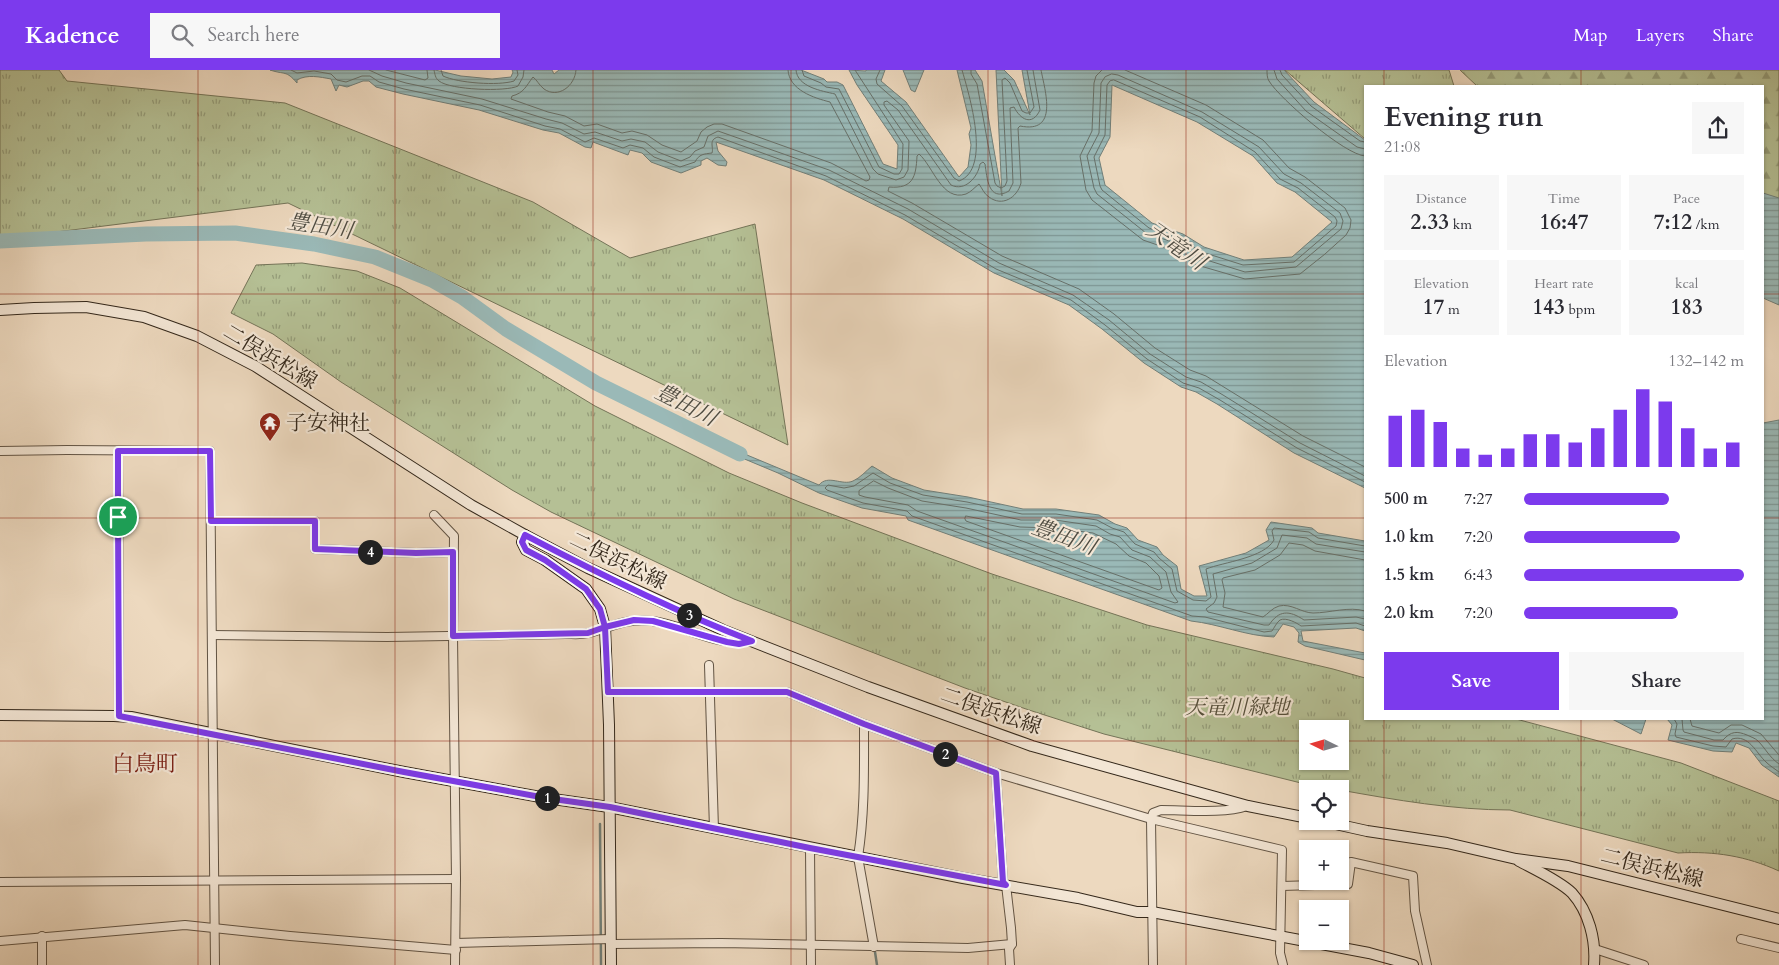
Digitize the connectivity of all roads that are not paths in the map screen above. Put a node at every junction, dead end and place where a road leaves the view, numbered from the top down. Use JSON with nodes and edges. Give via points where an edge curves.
{"nodes":[{"id":1,"x":0,"y":310,"type":"edge"},
{"id":2,"x":0,"y":451,"type":"edge"},
{"id":3,"x":118,"y":451,"type":"junction"},
{"id":4,"x":434,"y":515,"type":"dead end"},
{"id":5,"x":211,"y":521,"type":"junction"},
{"id":6,"x":525,"y":535,"type":"junction"},
{"id":7,"x":453,"y":552,"type":"junction"},
{"id":8,"x":605,"y":627,"type":"junction"},
{"id":9,"x":212,"y":635,"type":"junction"},
{"id":10,"x":453,"y":636,"type":"junction"},
{"id":11,"x":752,"y":641,"type":"junction"},
{"id":12,"x":709,"y":665,"type":"dead end"},
{"id":13,"x":608,"y":692,"type":"junction"},
{"id":14,"x":710,"y":693,"type":"junction"},
{"id":15,"x":0,"y":715,"type":"edge"},
{"id":16,"x":119,"y":716,"type":"junction"},
{"id":17,"x":864,"y":724,"type":"junction"},
{"id":18,"x":212,"y":734,"type":"junction"},
{"id":19,"x":996,"y":773,"type":"junction"},
{"id":20,"x":455,"y":781,"type":"junction"},
{"id":21,"x":1248,"y":806,"type":"junction"},
{"id":22,"x":610,"y":807,"type":"junction"},
{"id":23,"x":1299,"y":816,"type":"edge"},
{"id":24,"x":1151,"y":819,"type":"junction"},
{"id":25,"x":1349,"y":827,"type":"edge"},
{"id":26,"x":714,"y":829,"type":"junction"},
{"id":27,"x":810,"y":848,"type":"junction"},
{"id":28,"x":858,"y":857,"type":"junction"},
{"id":29,"x":1516,"y":859,"type":"junction"},
{"id":30,"x":456,"y":879,"type":"junction"},
{"id":31,"x":214,"y":880,"type":"junction"},
{"id":32,"x":0,"y":882,"type":"edge"},
{"id":33,"x":1006,"y":885,"type":"junction"},
{"id":34,"x":1282,"y":886,"type":"junction"},
{"id":35,"x":1152,"y":912,"type":"junction"},
{"id":36,"x":1779,"y":919,"type":"edge"},
{"id":37,"x":214,"y":927,"type":"junction"},
{"id":38,"x":42,"y":936,"type":"junction"},
{"id":39,"x":1280,"y":936,"type":"junction"},
{"id":40,"x":1741,"y":939,"type":"dead end"},
{"id":41,"x":0,"y":941,"type":"edge"},
{"id":42,"x":606,"y":941,"type":"junction"},
{"id":43,"x":1012,"y":944,"type":"junction"},
{"id":44,"x":811,"y":945,"type":"junction"},
{"id":45,"x":456,"y":946,"type":"junction"},
{"id":46,"x":874,"y":947,"type":"junction"},
{"id":47,"x":1779,"y":948,"type":"edge"},
{"id":48,"x":1595,"y":949,"type":"junction"},
{"id":49,"x":42,"y":965,"type":"edge"},
{"id":50,"x":215,"y":965,"type":"edge"},
{"id":51,"x":456,"y":965,"type":"edge"},
{"id":52,"x":611,"y":965,"type":"edge"},
{"id":53,"x":811,"y":965,"type":"edge"},
{"id":54,"x":1010,"y":965,"type":"edge"},
{"id":55,"x":1153,"y":965,"type":"edge"},
{"id":56,"x":1283,"y":965,"type":"edge"},
{"id":57,"x":1414,"y":965,"type":"edge"},
{"id":58,"x":1427,"y":965,"type":"edge"},
{"id":59,"x":1594,"y":965,"type":"edge"},
{"id":60,"x":1644,"y":965,"type":"edge"}],
"edges":[{"from":1,"to":6,"type":"main road","name":"二俣浜松線","via":[[86,307],[144,317],[197,336],[255,366],[432,480]]},
{"from":2,"to":3,"type":"street"},
{"from":3,"to":5,"type":"street","via":[[210,451]]},
{"from":3,"to":16,"type":"street"},
{"from":4,"to":7,"type":"street","via":[[454,536]]},
{"from":5,"to":7,"type":"street","via":[[315,521],[315,549]]},
{"from":5,"to":9,"type":"street"},
{"from":6,"to":8,"type":"main road","via":[[522,542],[526,550],[586,589],[600,609]]},
{"from":6,"to":11,"type":"main road","name":"二俣浜松線","via":[[588,568]]},
{"from":7,"to":10,"type":"street"},
{"from":8,"to":10,"type":"street","via":[[588,633]]},
{"from":8,"to":11,"type":"street","via":[[629,620],[653,621],[727,642]]},
{"from":8,"to":13,"type":"main road"},
{"from":9,"to":10,"type":"street"},
{"from":9,"to":18,"type":"street"},
{"from":10,"to":20,"type":"street"},
{"from":11,"to":21,"type":"main road","name":"二俣浜松線","via":[[1032,746]]},
{"from":12,"to":14,"type":"street"},
{"from":13,"to":14,"type":"street"},
{"from":13,"to":22,"type":"main road"},
{"from":14,"to":17,"type":"street","via":[[787,692]]},
{"from":14,"to":26,"type":"street"},
{"from":15,"to":16,"type":"main road"},
{"from":16,"to":18,"type":"main road"},
{"from":17,"to":19,"type":"street"},
{"from":17,"to":28,"type":"street"},
{"from":18,"to":20,"type":"main road"},
{"from":18,"to":31,"type":"street"},
{"from":19,"to":24,"type":"street"},
{"from":19,"to":33,"type":"street","via":[[1003,882]]},
{"from":20,"to":22,"type":"main road"},
{"from":20,"to":30,"type":"street"},
{"from":21,"to":23,"type":"main road","name":"二俣浜松線"},
{"from":21,"to":24,"type":"street","via":[[1223,810],[1161,810],[1152,813]]},
{"from":22,"to":26,"type":"main road"},
{"from":22,"to":42,"type":"main road"},
{"from":24,"to":34,"type":"street","via":[[1282,850]]},
{"from":24,"to":35,"type":"street"},
{"from":25,"to":29,"type":"main road","name":"二俣浜松線","via":[[1447,843]]},
{"from":26,"to":27,"type":"main road"},
{"from":27,"to":28,"type":"main road"},
{"from":27,"to":44,"type":"street"},
{"from":28,"to":33,"type":"main road"},
{"from":28,"to":46,"type":"street"},
{"from":29,"to":36,"type":"main road","name":"二俣浜松線","via":[[1568,866]]},
{"from":29,"to":48,"type":"main road","name":"二俣浜松線","via":[[1571,893],[1584,911]]},
{"from":30,"to":31,"type":"street"},
{"from":30,"to":45,"type":"street"},
{"from":31,"to":32,"type":"street"},
{"from":31,"to":37,"type":"street"},
{"from":33,"to":35,"type":"main road","via":[[1137,912]]},
{"from":33,"to":43,"type":"street"},
{"from":34,"to":39,"type":"street"},
{"from":34,"to":58,"type":"street","via":[[1348,884],[1351,862],[1413,876],[1415,911]]},
{"from":35,"to":39,"type":"main road"},
{"from":35,"to":55,"type":"street"},
{"from":37,"to":38,"type":"street","via":[[185,924]]},
{"from":37,"to":45,"type":"street","via":[[290,936]]},
{"from":37,"to":50,"type":"street"},
{"from":38,"to":41,"type":"street"},
{"from":38,"to":49,"type":"street"},
{"from":39,"to":56,"type":"street"},
{"from":39,"to":57,"type":"main road"},
{"from":40,"to":47,"type":"street"},
{"from":42,"to":44,"type":"street"},
{"from":42,"to":45,"type":"street"},
{"from":42,"to":52,"type":"main road"},
{"from":43,"to":46,"type":"street","via":[[968,948]]},
{"from":43,"to":54,"type":"street","via":[[1009,949]]},
{"from":44,"to":46,"type":"street"},
{"from":44,"to":53,"type":"street"},
{"from":45,"to":51,"type":"street"},
{"from":48,"to":59,"type":"main road","name":"二俣浜松線"},
{"from":48,"to":60,"type":"street"}]}
